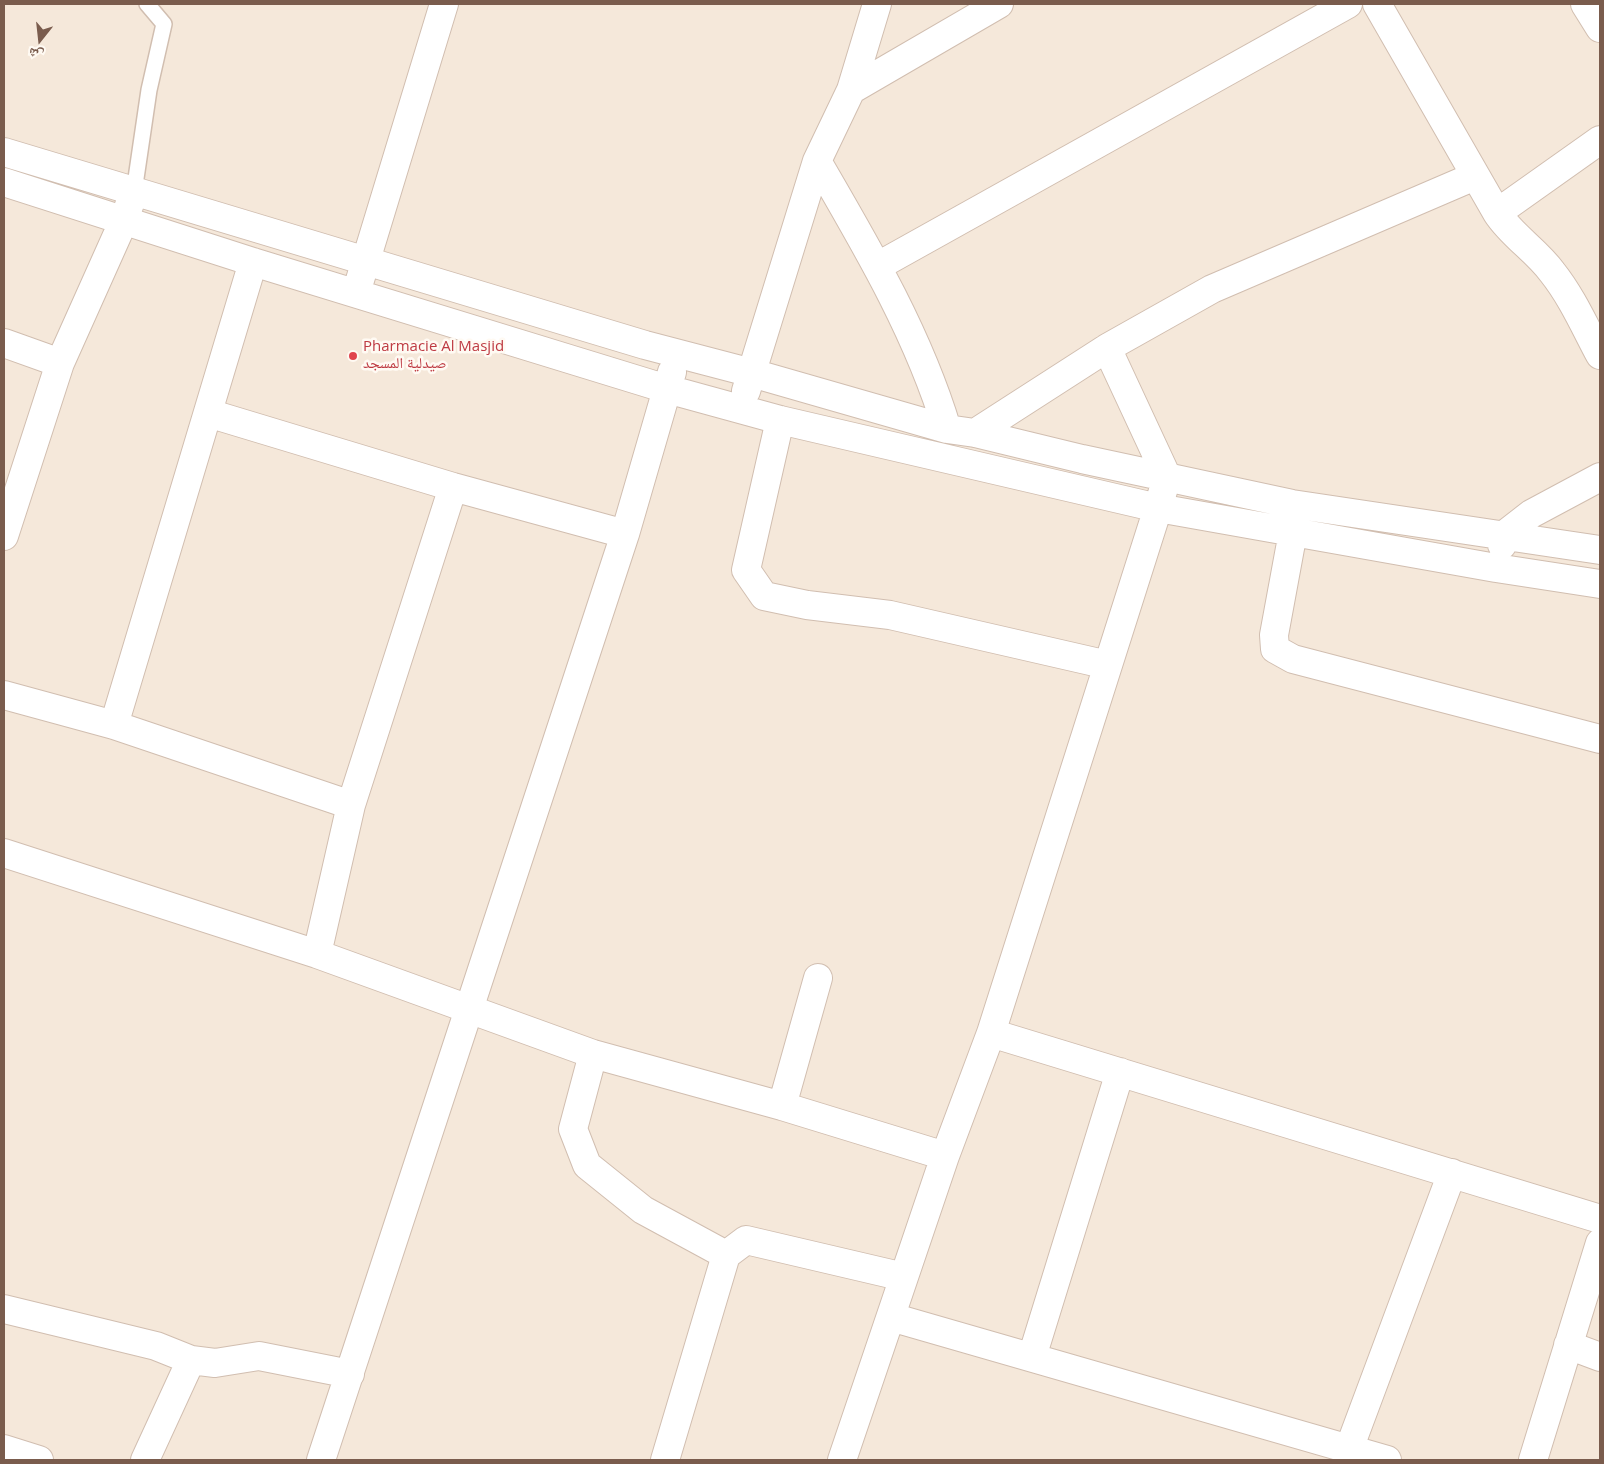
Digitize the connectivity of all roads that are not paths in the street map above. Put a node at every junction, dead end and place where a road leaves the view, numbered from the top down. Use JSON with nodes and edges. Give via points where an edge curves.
{"nodes":[{"id":1,"x":147,"y":4,"type":"edge"},
{"id":2,"x":444,"y":4,"type":"edge"},
{"id":3,"x":877,"y":4,"type":"edge"},
{"id":4,"x":999,"y":4,"type":"edge"},
{"id":5,"x":1348,"y":4,"type":"edge"},
{"id":6,"x":1376,"y":4,"type":"edge"},
{"id":7,"x":1585,"y":4,"type":"edge"},
{"id":8,"x":1600,"y":28,"type":"edge"},
{"id":9,"x":851,"y":90,"type":"junction"},
{"id":10,"x":1600,"y":140,"type":"edge"},
{"id":11,"x":4,"y":152,"type":"edge"},
{"id":12,"x":817,"y":161,"type":"junction"},
{"id":13,"x":1475,"y":176,"type":"junction"},
{"id":14,"x":4,"y":182,"type":"edge"},
{"id":15,"x":134,"y":192,"type":"junction"},
{"id":16,"x":1497,"y":213,"type":"junction"},
{"id":17,"x":124,"y":220,"type":"junction"},
{"id":18,"x":253,"y":262,"type":"junction"},
{"id":19,"x":366,"y":262,"type":"junction"},
{"id":20,"x":878,"y":266,"type":"junction"},
{"id":21,"x":356,"y":293,"type":"junction"},
{"id":22,"x":4,"y":343,"type":"edge"},
{"id":23,"x":1107,"y":348,"type":"junction"},
{"id":24,"x":678,"y":354,"type":"junction"},
{"id":25,"x":1600,"y":355,"type":"edge"},
{"id":26,"x":60,"y":363,"type":"junction"},
{"id":27,"x":752,"y":373,"type":"junction"},
{"id":28,"x":667,"y":389,"type":"junction"},
{"id":29,"x":740,"y":409,"type":"junction"},
{"id":30,"x":208,"y":413,"type":"junction"},
{"id":31,"x":780,"y":420,"type":"junction"},
{"id":32,"x":947,"y":429,"type":"junction"},
{"id":33,"x":975,"y":432,"type":"junction"},
{"id":34,"x":1167,"y":477,"type":"junction"},
{"id":35,"x":1600,"y":477,"type":"edge"},
{"id":36,"x":453,"y":487,"type":"junction"},
{"id":37,"x":1158,"y":508,"type":"junction"},
{"id":38,"x":1293,"y":532,"type":"junction"},
{"id":39,"x":625,"y":534,"type":"junction"},
{"id":40,"x":1504,"y":535,"type":"junction"},
{"id":41,"x":4,"y":536,"type":"edge"},
{"id":42,"x":1600,"y":550,"type":"edge"},
{"id":43,"x":1496,"y":568,"type":"junction"},
{"id":44,"x":1600,"y":584,"type":"edge"},
{"id":45,"x":1108,"y":665,"type":"junction"},
{"id":46,"x":4,"y":694,"type":"edge"},
{"id":47,"x":114,"y":725,"type":"junction"},
{"id":48,"x":1600,"y":739,"type":"edge"},
{"id":49,"x":351,"y":805,"type":"junction"},
{"id":50,"x":4,"y":853,"type":"edge"},
{"id":51,"x":317,"y":954,"type":"junction"},
{"id":52,"x":818,"y":978,"type":"dead end"},
{"id":53,"x":469,"y":1010,"type":"junction"},
{"id":54,"x":991,"y":1032,"type":"junction"},
{"id":55,"x":593,"y":1054,"type":"junction"},
{"id":56,"x":1120,"y":1072,"type":"junction"},
{"id":57,"x":782,"y":1106,"type":"junction"},
{"id":58,"x":945,"y":1156,"type":"junction"},
{"id":59,"x":1452,"y":1173,"type":"junction"},
{"id":60,"x":1600,"y":1219,"type":"edge"},
{"id":61,"x":1600,"y":1243,"type":"edge"},
{"id":62,"x":726,"y":1255,"type":"junction"},
{"id":63,"x":904,"y":1276,"type":"junction"},
{"id":64,"x":4,"y":1309,"type":"edge"},
{"id":65,"x":891,"y":1316,"type":"junction"},
{"id":66,"x":1568,"y":1345,"type":"junction"},
{"id":67,"x":1032,"y":1357,"type":"junction"},
{"id":68,"x":1600,"y":1357,"type":"edge"},
{"id":69,"x":191,"y":1360,"type":"junction"},
{"id":70,"x":350,"y":1374,"type":"junction"},
{"id":71,"x":4,"y":1448,"type":"edge"},
{"id":72,"x":1349,"y":1449,"type":"junction"},
{"id":73,"x":39,"y":1460,"type":"edge"},
{"id":74,"x":145,"y":1460,"type":"edge"},
{"id":75,"x":321,"y":1460,"type":"edge"},
{"id":76,"x":665,"y":1460,"type":"edge"},
{"id":77,"x":842,"y":1460,"type":"edge"},
{"id":78,"x":1387,"y":1460,"type":"edge"},
{"id":79,"x":1533,"y":1460,"type":"edge"}],
"edges":[{"from":1,"to":15,"type":"lane","via":[[164,24],[149,90]]},
{"from":2,"to":19,"type":"street"},
{"from":3,"to":9,"type":"street"},
{"from":4,"to":9,"type":"street"},
{"from":5,"to":20,"type":"street"},
{"from":6,"to":13,"type":"street"},
{"from":7,"to":8,"type":"street"},
{"from":9,"to":12,"type":"street"},
{"from":10,"to":16,"type":"street"},
{"from":11,"to":15,"type":"street"},
{"from":12,"to":20,"type":"street"},
{"from":12,"to":27,"type":"street"},
{"from":13,"to":16,"type":"street"},
{"from":13,"to":23,"type":"street","via":[[1212,289]]},
{"from":14,"to":17,"type":"street"},
{"from":15,"to":17,"type":"street"},
{"from":15,"to":19,"type":"street"},
{"from":16,"to":25,"type":"street","via":[[1510,232],[1552,271]]},
{"from":17,"to":18,"type":"street"},
{"from":17,"to":26,"type":"street"},
{"from":18,"to":21,"type":"street"},
{"from":18,"to":30,"type":"street"},
{"from":19,"to":21,"type":"street"},
{"from":19,"to":24,"type":"street"},
{"from":20,"to":32,"type":"street","via":[[933,386]]},
{"from":21,"to":28,"type":"street"},
{"from":22,"to":26,"type":"street"},
{"from":23,"to":33,"type":"street"},
{"from":23,"to":34,"type":"street"},
{"from":24,"to":27,"type":"street"},
{"from":24,"to":28,"type":"street"},
{"from":26,"to":41,"type":"street"},
{"from":27,"to":29,"type":"street"},
{"from":27,"to":32,"type":"street"},
{"from":28,"to":29,"type":"street"},
{"from":28,"to":39,"type":"street"},
{"from":29,"to":31,"type":"street"},
{"from":30,"to":36,"type":"street"},
{"from":30,"to":47,"type":"street"},
{"from":31,"to":37,"type":"street"},
{"from":31,"to":45,"type":"street","via":[[746,570],[764,596],[807,605],[890,614]]},
{"from":32,"to":33,"type":"street"},
{"from":33,"to":34,"type":"street","via":[[1082,460]]},
{"from":34,"to":37,"type":"street"},
{"from":34,"to":40,"type":"street","via":[[1292,504]]},
{"from":35,"to":40,"type":"street","via":[[1530,514]]},
{"from":36,"to":39,"type":"street"},
{"from":36,"to":49,"type":"street"},
{"from":37,"to":38,"type":"street"},
{"from":37,"to":45,"type":"street"},
{"from":38,"to":43,"type":"street"},
{"from":38,"to":48,"type":"street","via":[[1274,634],[1276,649],[1293,659]]},
{"from":39,"to":53,"type":"street"},
{"from":40,"to":42,"type":"street"},
{"from":40,"to":43,"type":"street"},
{"from":43,"to":44,"type":"street"},
{"from":45,"to":54,"type":"street"},
{"from":46,"to":47,"type":"street"},
{"from":47,"to":49,"type":"street"},
{"from":49,"to":51,"type":"street"},
{"from":50,"to":51,"type":"street"},
{"from":51,"to":53,"type":"street"},
{"from":52,"to":57,"type":"street"},
{"from":53,"to":55,"type":"street"},
{"from":53,"to":70,"type":"street"},
{"from":54,"to":56,"type":"street"},
{"from":54,"to":58,"type":"street"},
{"from":55,"to":57,"type":"street"},
{"from":55,"to":62,"type":"street","via":[[573,1129],[587,1165],[643,1210]]},
{"from":56,"to":59,"type":"street"},
{"from":56,"to":67,"type":"street"},
{"from":57,"to":58,"type":"street"},
{"from":58,"to":63,"type":"street"},
{"from":59,"to":60,"type":"street"},
{"from":59,"to":72,"type":"street"},
{"from":61,"to":66,"type":"street"},
{"from":62,"to":63,"type":"street","via":[[746,1240]]},
{"from":62,"to":76,"type":"street"},
{"from":63,"to":65,"type":"street"},
{"from":64,"to":69,"type":"street","via":[[156,1346]]},
{"from":65,"to":67,"type":"street"},
{"from":65,"to":77,"type":"street"},
{"from":66,"to":68,"type":"street"},
{"from":66,"to":79,"type":"street"},
{"from":67,"to":72,"type":"street"},
{"from":69,"to":70,"type":"street","via":[[215,1363],[259,1356]]},
{"from":69,"to":74,"type":"street"},
{"from":70,"to":75,"type":"street"},
{"from":71,"to":73,"type":"street"},
{"from":72,"to":78,"type":"street"}]}
